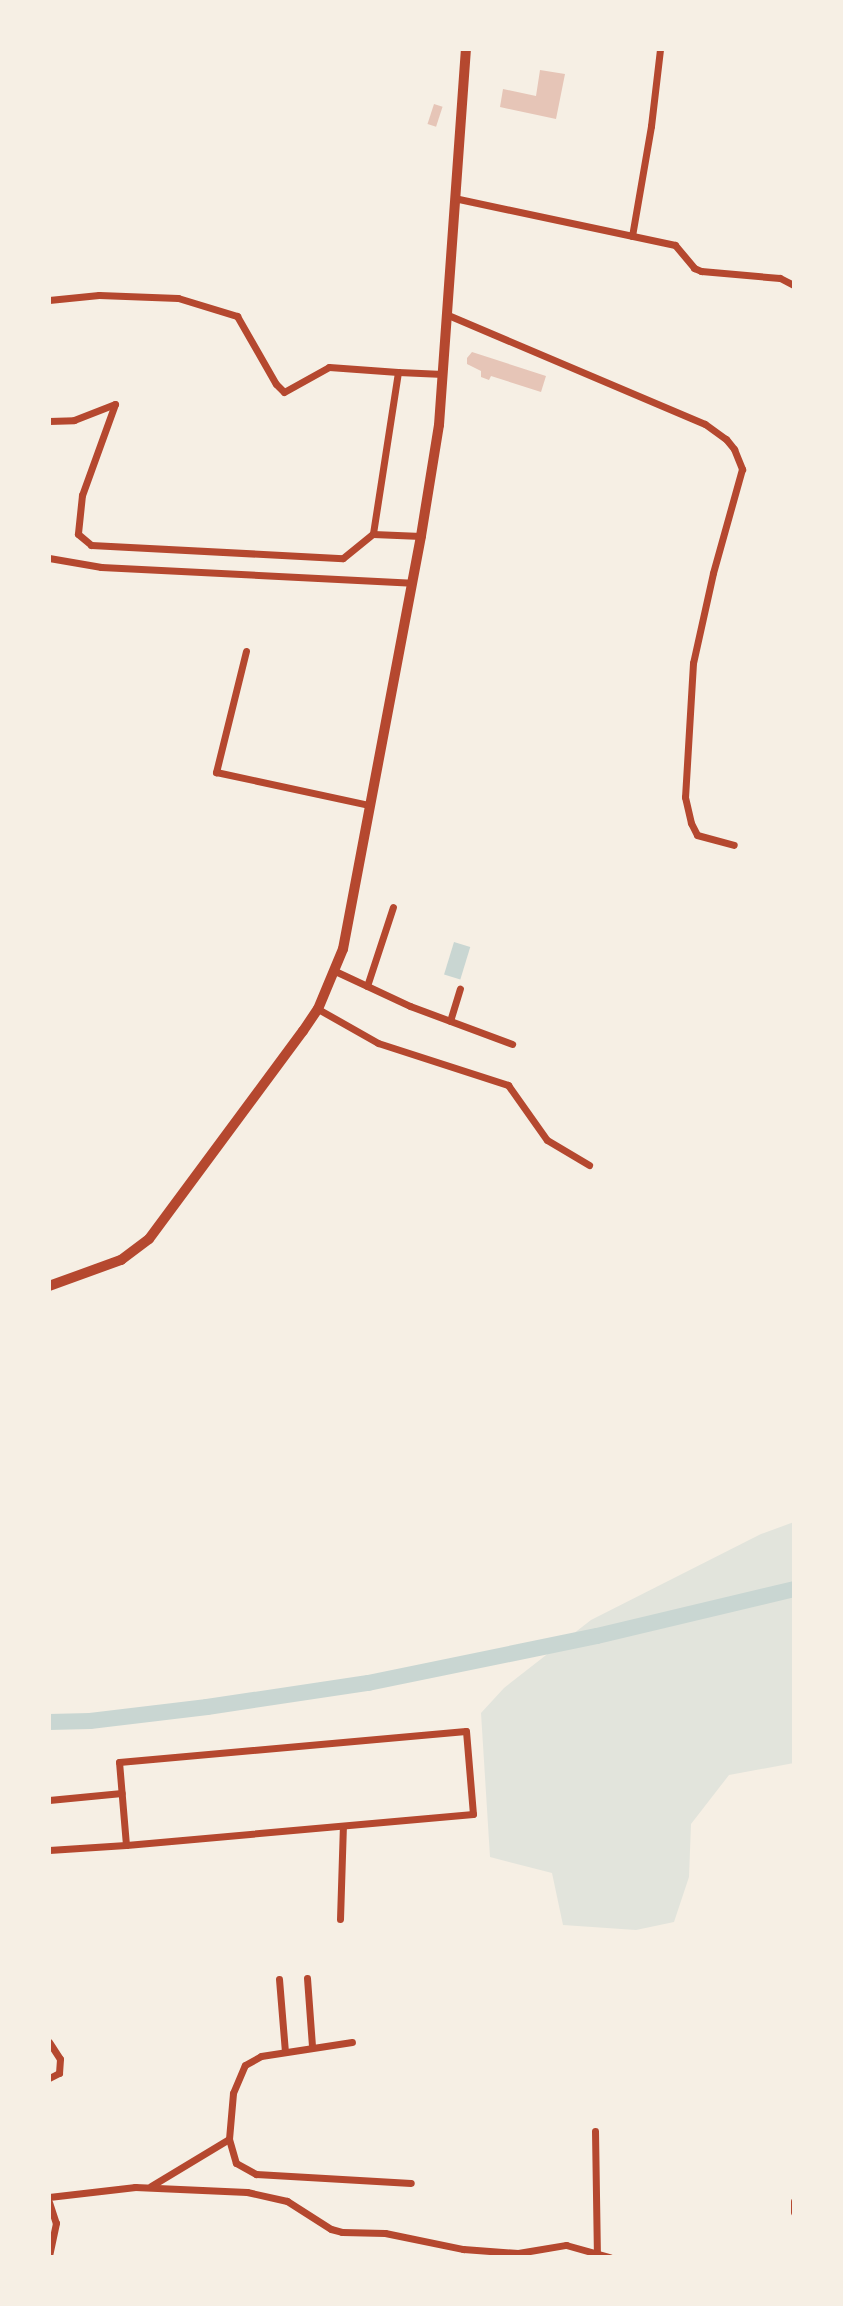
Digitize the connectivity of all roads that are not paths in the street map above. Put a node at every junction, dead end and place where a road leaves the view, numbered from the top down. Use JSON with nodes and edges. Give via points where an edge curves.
{"nodes":[{"id":1,"x":466,"y":49,"type":"edge"},
{"id":2,"x":660,"y":49,"type":"edge"},
{"id":3,"x":454,"y":198,"type":"junction"},
{"id":4,"x":632,"y":236,"type":"junction"},
{"id":5,"x":794,"y":285,"type":"edge"},
{"id":6,"x":49,"y":300,"type":"edge"},
{"id":7,"x":448,"y":315,"type":"junction"},
{"id":8,"x":398,"y":372,"type":"junction"},
{"id":9,"x":443,"y":374,"type":"junction"},
{"id":10,"x":49,"y":421,"type":"edge"},
{"id":11,"x":373,"y":534,"type":"junction"},
{"id":12,"x":421,"y":536,"type":"junction"},
{"id":13,"x":49,"y":558,"type":"edge"},
{"id":14,"x":412,"y":583,"type":"junction"},
{"id":15,"x":246,"y":651,"type":"dead end"},
{"id":16,"x":369,"y":805,"type":"junction"},
{"id":17,"x":734,"y":845,"type":"dead end"},
{"id":18,"x":393,"y":907,"type":"dead end"},
{"id":19,"x":335,"y":971,"type":"junction"},
{"id":20,"x":368,"y":986,"type":"junction"},
{"id":21,"x":460,"y":989,"type":"dead end"},
{"id":22,"x":318,"y":1009,"type":"junction"},
{"id":23,"x":450,"y":1021,"type":"junction"},
{"id":24,"x":512,"y":1044,"type":"dead end"},
{"id":25,"x":589,"y":1165,"type":"dead end"},
{"id":26,"x":49,"y":1286,"type":"edge"},
{"id":27,"x":122,"y":1793,"type":"junction"},
{"id":28,"x":49,"y":1800,"type":"edge"},
{"id":29,"x":343,"y":1826,"type":"junction"},
{"id":30,"x":126,"y":1845,"type":"junction"},
{"id":31,"x":49,"y":1850,"type":"edge"},
{"id":32,"x":340,"y":1919,"type":"dead end"},
{"id":33,"x":307,"y":1978,"type":"dead end"},
{"id":34,"x":278,"y":1979,"type":"dead end"},
{"id":35,"x":49,"y":2042,"type":"edge"},
{"id":36,"x":352,"y":2042,"type":"dead end"},
{"id":37,"x":312,"y":2046,"type":"junction"},
{"id":38,"x":285,"y":2052,"type":"junction"},
{"id":39,"x":49,"y":2078,"type":"edge"},
{"id":40,"x":595,"y":2131,"type":"dead end"},
{"id":41,"x":229,"y":2139,"type":"junction"},
{"id":42,"x":411,"y":2183,"type":"dead end"},
{"id":43,"x":151,"y":2186,"type":"junction"},
{"id":44,"x":49,"y":2199,"type":"edge"},
{"id":45,"x":794,"y":2200,"type":"edge"},
{"id":46,"x":794,"y":2213,"type":"edge"},
{"id":47,"x":597,"y":2253,"type":"junction"},
{"id":48,"x":49,"y":2255,"type":"edge"},
{"id":49,"x":609,"y":2257,"type":"edge"}],
"edges":[{"from":1,"to":3,"type":"main road"},
{"from":2,"to":4,"type":"street"},
{"from":3,"to":4,"type":"street"},
{"from":3,"to":7,"type":"main road"},
{"from":4,"to":5,"type":"street","via":[[675,245],[701,271],[780,278]]},
{"from":6,"to":8,"type":"street","via":[[99,295],[178,298],[237,316],[284,392],[329,367]]},
{"from":7,"to":9,"type":"main road"},
{"from":7,"to":17,"type":"street","via":[[705,424],[734,449],[742,469],[693,663],[685,797],[698,835]]},
{"from":8,"to":9,"type":"street"},
{"from":8,"to":11,"type":"street"},
{"from":9,"to":12,"type":"main road"},
{"from":10,"to":11,"type":"street","via":[[74,420],[115,404],[82,495],[78,534],[91,545],[343,558]]},
{"from":11,"to":12,"type":"street"},
{"from":12,"to":14,"type":"main road"},
{"from":13,"to":14,"type":"street","via":[[101,567]]},
{"from":14,"to":16,"type":"main road"},
{"from":15,"to":16,"type":"street","via":[[216,772]]},
{"from":16,"to":19,"type":"main road","via":[[344,949]]},
{"from":18,"to":20,"type":"street"},
{"from":19,"to":20,"type":"street"},
{"from":19,"to":22,"type":"main road"},
{"from":20,"to":23,"type":"street"},
{"from":21,"to":23,"type":"street"},
{"from":22,"to":25,"type":"street","via":[[377,1043],[508,1085],[547,1140]]},
{"from":22,"to":26,"type":"main road","via":[[149,1240],[121,1260]]},
{"from":23,"to":24,"type":"street"},
{"from":27,"to":28,"type":"street"},
{"from":27,"to":29,"type":"street","via":[[119,1762],[466,1731],[473,1815]]},
{"from":27,"to":30,"type":"street"},
{"from":29,"to":30,"type":"street"},
{"from":29,"to":32,"type":"street"},
{"from":30,"to":31,"type":"street"},
{"from":33,"to":37,"type":"street"},
{"from":34,"to":38,"type":"street"},
{"from":35,"to":39,"type":"street","via":[[60,2059],[59,2073]]},
{"from":36,"to":37,"type":"street"},
{"from":37,"to":38,"type":"street"},
{"from":38,"to":41,"type":"street","via":[[245,2064],[233,2092]]},
{"from":40,"to":47,"type":"street"},
{"from":41,"to":42,"type":"street","via":[[236,2163],[256,2174]]},
{"from":41,"to":43,"type":"street"},
{"from":43,"to":44,"type":"street"},
{"from":43,"to":47,"type":"street","via":[[247,2192],[287,2202],[342,2232],[385,2234],[489,2252],[528,2253],[566,2245]]},
{"from":44,"to":48,"type":"street","via":[[56,2224]]},
{"from":45,"to":46,"type":"street"},
{"from":47,"to":49,"type":"street"}]}
